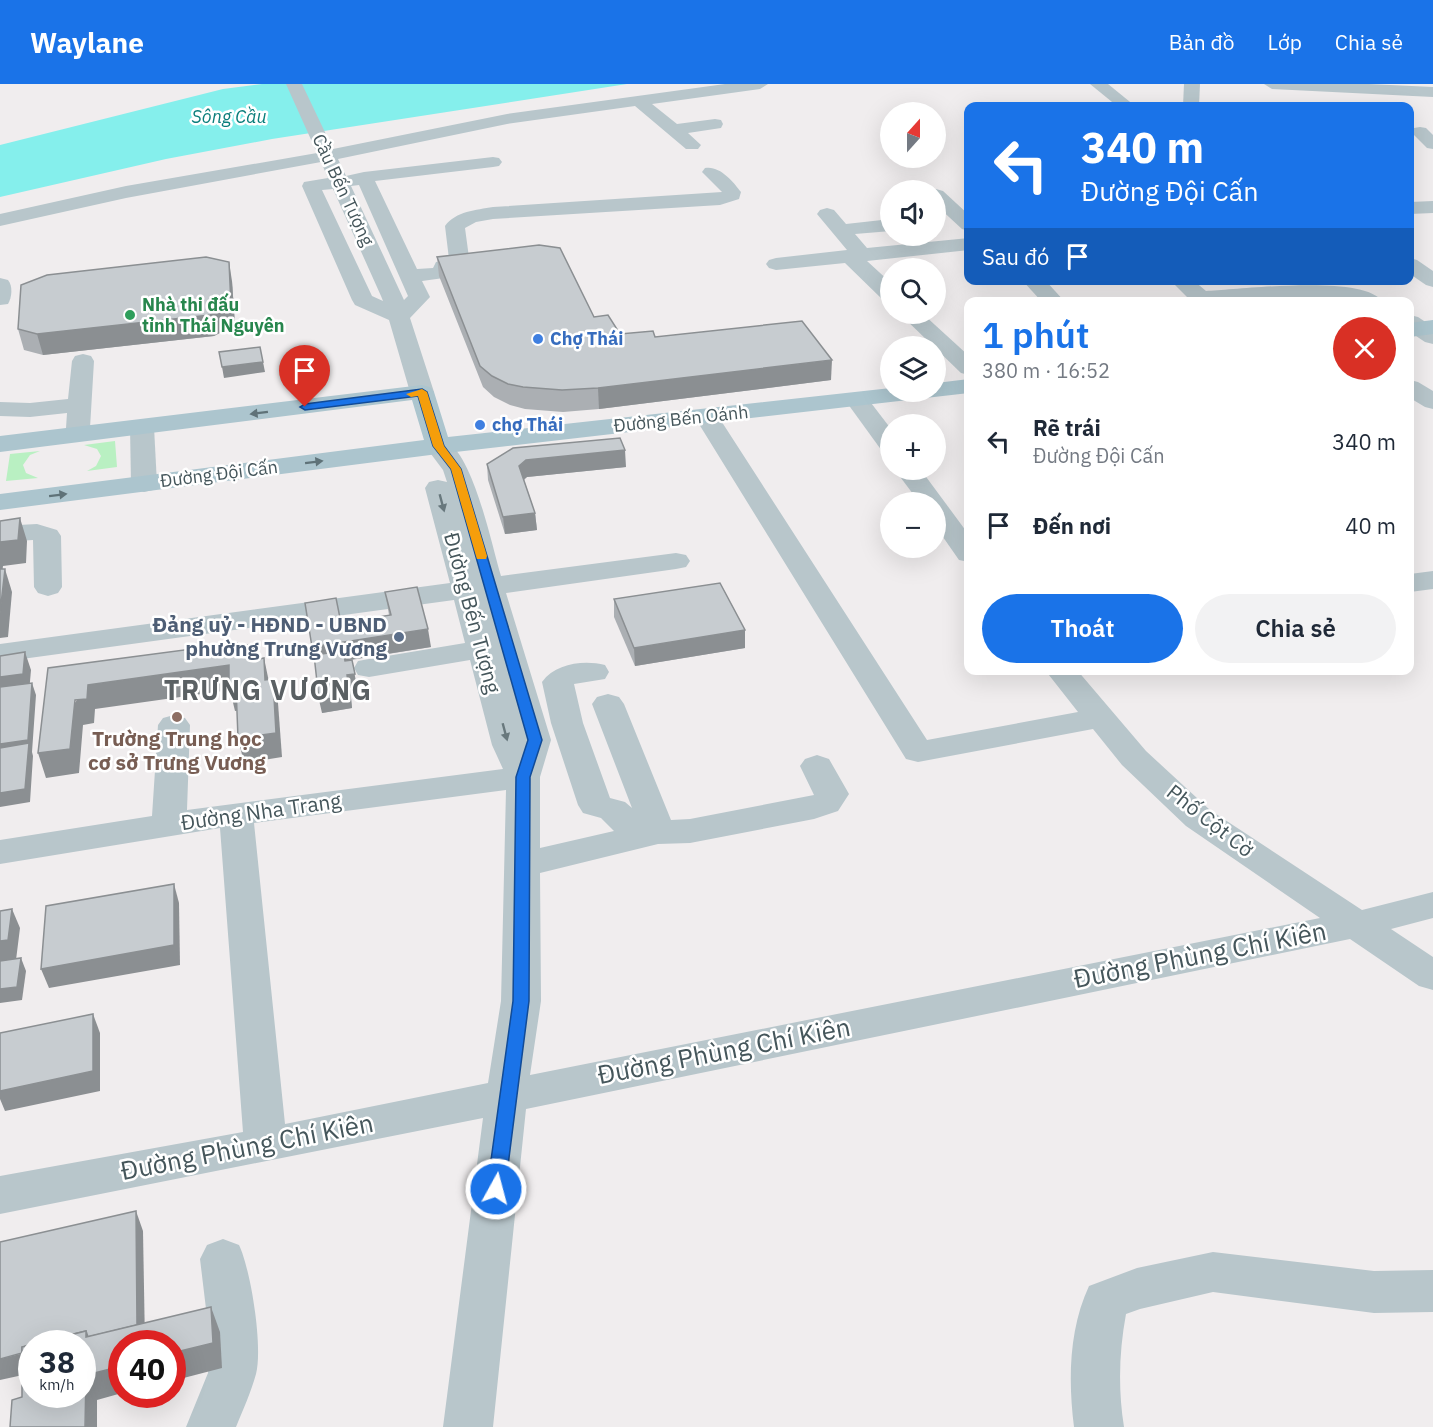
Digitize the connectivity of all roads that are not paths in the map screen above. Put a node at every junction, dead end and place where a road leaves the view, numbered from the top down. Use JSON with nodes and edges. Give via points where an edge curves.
{"nodes":[{"id":1,"x":294,"y":84,"type":"edge"},
{"id":2,"x":760,"y":84,"type":"edge"},
{"id":3,"x":1098,"y":84,"type":"edge"},
{"id":4,"x":1192,"y":84,"type":"edge"},
{"id":5,"x":1273,"y":84,"type":"edge"},
{"id":6,"x":1373,"y":86,"type":"edge"},
{"id":7,"x":1433,"y":92,"type":"edge"},
{"id":8,"x":1294,"y":99,"type":"dead end"},
{"id":9,"x":637,"y":100,"type":"junction"},
{"id":10,"x":1122,"y":102,"type":"edge"},
{"id":11,"x":1191,"y":102,"type":"edge"},
{"id":12,"x":715,"y":124,"type":"dead end"},
{"id":13,"x":673,"y":130,"type":"junction"},
{"id":14,"x":692,"y":145,"type":"dead end"},
{"id":15,"x":352,"y":150,"type":"junction"},
{"id":16,"x":302,"y":161,"type":"junction"},
{"id":17,"x":493,"y":162,"type":"dead end"},
{"id":18,"x":711,"y":172,"type":"dead end"},
{"id":19,"x":367,"y":182,"type":"junction"},
{"id":20,"x":436,"y":184,"type":"dead end"},
{"id":21,"x":311,"y":186,"type":"junction"},
{"id":22,"x":946,"y":202,"type":"edge"},
{"id":23,"x":1433,"y":207,"type":"edge"},
{"id":24,"x":1414,"y":208,"type":"edge"},
{"id":25,"x":827,"y":214,"type":"dead end"},
{"id":26,"x":964,"y":216,"type":"edge"},
{"id":27,"x":0,"y":220,"type":"edge"},
{"id":28,"x":880,"y":226,"type":"edge"},
{"id":29,"x":841,"y":230,"type":"junction"},
{"id":30,"x":964,"y":244,"type":"edge"},
{"id":31,"x":856,"y":255,"type":"junction"},
{"id":32,"x":964,"y":259,"type":"edge"},
{"id":33,"x":946,"y":260,"type":"edge"},
{"id":34,"x":776,"y":264,"type":"dead end"},
{"id":35,"x":1414,"y":267,"type":"edge"},
{"id":36,"x":409,"y":276,"type":"junction"},
{"id":37,"x":1433,"y":281,"type":"edge"},
{"id":38,"x":880,"y":282,"type":"edge"},
{"id":39,"x":1026,"y":285,"type":"edge"},
{"id":40,"x":1186,"y":285,"type":"edge"},
{"id":41,"x":1046,"y":297,"type":"edge"},
{"id":42,"x":1200,"y":297,"type":"edge"},
{"id":43,"x":1222,"y":297,"type":"edge"},
{"id":44,"x":1360,"y":297,"type":"edge"},
{"id":45,"x":395,"y":307,"type":"junction"},
{"id":46,"x":922,"y":324,"type":"edge"},
{"id":47,"x":83,"y":361,"type":"dead end"},
{"id":48,"x":964,"y":363,"type":"edge"},
{"id":49,"x":964,"y":387,"type":"edge"},
{"id":50,"x":946,"y":389,"type":"edge"},
{"id":51,"x":1414,"y":390,"type":"edge"},
{"id":52,"x":422,"y":392,"type":"junction"},
{"id":53,"x":880,"y":397,"type":"edge"},
{"id":54,"x":857,"y":400,"type":"junction"},
{"id":55,"x":1433,"y":402,"type":"edge"},
{"id":56,"x":79,"y":405,"type":"junction"},
{"id":57,"x":0,"y":409,"type":"edge"},
{"id":58,"x":706,"y":416,"type":"junction"},
{"id":59,"x":142,"y":427,"type":"junction"},
{"id":60,"x":880,"y":431,"type":"edge"},
{"id":61,"x":78,"y":435,"type":"junction"},
{"id":62,"x":0,"y":444,"type":"edge"},
{"id":63,"x":438,"y":446,"type":"junction"},
{"id":64,"x":144,"y":484,"type":"junction"},
{"id":65,"x":0,"y":502,"type":"edge"},
{"id":66,"x":946,"y":521,"type":"edge"},
{"id":67,"x":0,"y":534,"type":"edge"},
{"id":68,"x":964,"y":545,"type":"edge"},
{"id":69,"x":676,"y":561,"type":"dead end"},
{"id":70,"x":1433,"y":580,"type":"edge"},
{"id":71,"x":1414,"y":582,"type":"edge"},
{"id":72,"x":48,"y":587,"type":"dead end"},
{"id":73,"x":478,"y":589,"type":"junction"},
{"id":74,"x":482,"y":649,"type":"junction"},
{"id":75,"x":0,"y":654,"type":"edge"},
{"id":76,"x":369,"y":668,"type":"dead end"},
{"id":77,"x":594,"y":672,"type":"dead end"},
{"id":78,"x":1064,"y":675,"type":"edge"},
{"id":79,"x":608,"y":704,"type":"dead end"},
{"id":80,"x":1100,"y":718,"type":"junction"},
{"id":81,"x":174,"y":725,"type":"dead end"},
{"id":82,"x":818,"y":766,"type":"dead end"},
{"id":83,"x":523,"y":777,"type":"junction"},
{"id":84,"x":236,"y":814,"type":"junction"},
{"id":85,"x":169,"y":825,"type":"junction"},
{"id":86,"x":658,"y":832,"type":"junction"},
{"id":87,"x":0,"y":852,"type":"edge"},
{"id":88,"x":522,"y":865,"type":"junction"},
{"id":89,"x":1433,"y":905,"type":"edge"},
{"id":90,"x":1355,"y":924,"type":"junction"},
{"id":91,"x":1433,"y":976,"type":"edge"},
{"id":92,"x":507,"y":1094,"type":"junction"},
{"id":93,"x":266,"y":1145,"type":"junction"},
{"id":94,"x":0,"y":1195,"type":"edge"},
{"id":95,"x":223,"y":1259,"type":"dead end"},
{"id":96,"x":1433,"y":1292,"type":"edge"},
{"id":97,"x":212,"y":1427,"type":"edge"},
{"id":98,"x":468,"y":1427,"type":"edge"},
{"id":99,"x":1099,"y":1427,"type":"edge"}],
"edges":[{"from":1,"to":45,"type":"street","name":"Cầu Bến Tượng"},
{"from":2,"to":9,"type":"street"},
{"from":3,"to":10,"type":"street"},
{"from":4,"to":11,"type":"street"},
{"from":5,"to":6,"type":"street"},
{"from":5,"to":8,"type":"street"},
{"from":6,"to":7,"type":"street"},
{"from":9,"to":13,"type":"street"},
{"from":9,"to":15,"type":"street","via":[[507,119]]},
{"from":12,"to":13,"type":"street"},
{"from":13,"to":14,"type":"street"},
{"from":15,"to":16,"type":"street"},
{"from":15,"to":19,"type":"street"},
{"from":16,"to":21,"type":"street"},
{"from":16,"to":27,"type":"street","via":[[126,192]]},
{"from":17,"to":19,"type":"street"},
{"from":18,"to":36,"type":"street","via":[[732,195],[470,217],[455,226],[460,265],[443,266],[444,273]]},
{"from":19,"to":20,"type":"street"},
{"from":19,"to":21,"type":"street"},
{"from":19,"to":36,"type":"street"},
{"from":21,"to":45,"type":"street","via":[[363,300]]},
{"from":22,"to":26,"type":"street"},
{"from":23,"to":24,"type":"street"},
{"from":25,"to":29,"type":"street"},
{"from":28,"to":29,"type":"street"},
{"from":29,"to":31,"type":"street"},
{"from":30,"to":31,"type":"street"},
{"from":31,"to":34,"type":"street"},
{"from":31,"to":38,"type":"street"},
{"from":32,"to":33,"type":"street"},
{"from":35,"to":37,"type":"street"},
{"from":36,"to":45,"type":"street","via":[[419,297]]},
{"from":39,"to":41,"type":"street"},
{"from":40,"to":42,"type":"street"},
{"from":43,"to":44,"type":"street","via":[[1330,292]]},
{"from":45,"to":52,"type":"street","name":"Đường Bến Tượng"},
{"from":46,"to":48,"type":"street"},
{"from":47,"to":56,"type":"street"},
{"from":49,"to":50,"type":"main road"},
{"from":51,"to":55,"type":"street"},
{"from":52,"to":59,"type":"main road","one_way":true},
{"from":52,"to":63,"type":"main road","name":"Đường Bến Tượng"},
{"from":53,"to":54,"type":"main road","name":"Đường Bến Oánh"},
{"from":54,"to":58,"type":"main road","name":"Đường Bến Oánh"},
{"from":54,"to":60,"type":"street"},
{"from":56,"to":57,"type":"street"},
{"from":56,"to":61,"type":"street"},
{"from":58,"to":63,"type":"main road","name":"Đường Bến Oánh"},
{"from":58,"to":80,"type":"street","via":[[918,752]]},
{"from":59,"to":61,"type":"main road"},
{"from":59,"to":64,"type":"street"},
{"from":61,"to":62,"type":"main road"},
{"from":64,"to":63,"type":"main road","name":"Đường Đội Cấn","one_way":true},
{"from":63,"to":73,"type":"street","name":"Đường Bến Tượng","via":[[434,472]]},
{"from":65,"to":64,"type":"main road","name":"Đường Đội Cấn","one_way":true},
{"from":66,"to":68,"type":"street"},
{"from":67,"to":72,"type":"street","via":[[37,532],[47,536]]},
{"from":69,"to":73,"type":"street"},
{"from":70,"to":71,"type":"street"},
{"from":73,"to":74,"type":"street","name":"Đường Bến Tượng"},
{"from":73,"to":75,"type":"street"},
{"from":73,"to":83,"type":"street","name":"Đường Bến Tượng","via":[[535,740]]},
{"from":74,"to":76,"type":"street"},
{"from":74,"to":83,"type":"street","name":"Đường Bến Tượng","one_way":true,"via":[[508,745]]},
{"from":77,"to":86,"type":"street","via":[[570,674],[558,682],[567,723],[595,805],[613,810],[629,826]]},
{"from":78,"to":80,"type":"street","name":"Phố Cột Cờ"},
{"from":79,"to":86,"type":"street"},
{"from":80,"to":90,"type":"street","name":"Phố Cột Cờ","via":[[1134,758],[1198,818]]},
{"from":81,"to":85,"type":"street"},
{"from":82,"to":86,"type":"street","via":[[832,794],[826,803],[814,808],[690,831]]},
{"from":83,"to":84,"type":"street","name":"Đường Nha Trang"},
{"from":83,"to":88,"type":"street","name":"Đường Bến Tượng"},
{"from":84,"to":85,"type":"street","name":"Đường Nha Trang"},
{"from":84,"to":93,"type":"street"},
{"from":85,"to":87,"type":"street","name":"Đường Nha Trang"},
{"from":86,"to":88,"type":"street"},
{"from":88,"to":92,"type":"street","name":"Đường Bến Tượng","via":[[521,1001]]},
{"from":89,"to":90,"type":"street"},
{"from":90,"to":91,"type":"street","name":"Đường Phùng Chí Kiên"},
{"from":90,"to":92,"type":"street","name":"Đường Phùng Chí Kiên"},
{"from":92,"to":93,"type":"street","name":"Đường Phùng Chí Kiên"},
{"from":92,"to":98,"type":"street","name":"Đường Bến Tượng"},
{"from":93,"to":94,"type":"street","name":"Đường Phùng Chí Kiên"},
{"from":95,"to":97,"type":"street","via":[[233,1362]]},
{"from":96,"to":99,"type":"street","via":[[1374,1292],[1213,1272],[1137,1289],[1106,1301],[1099,1327],[1095,1407]]}]}
